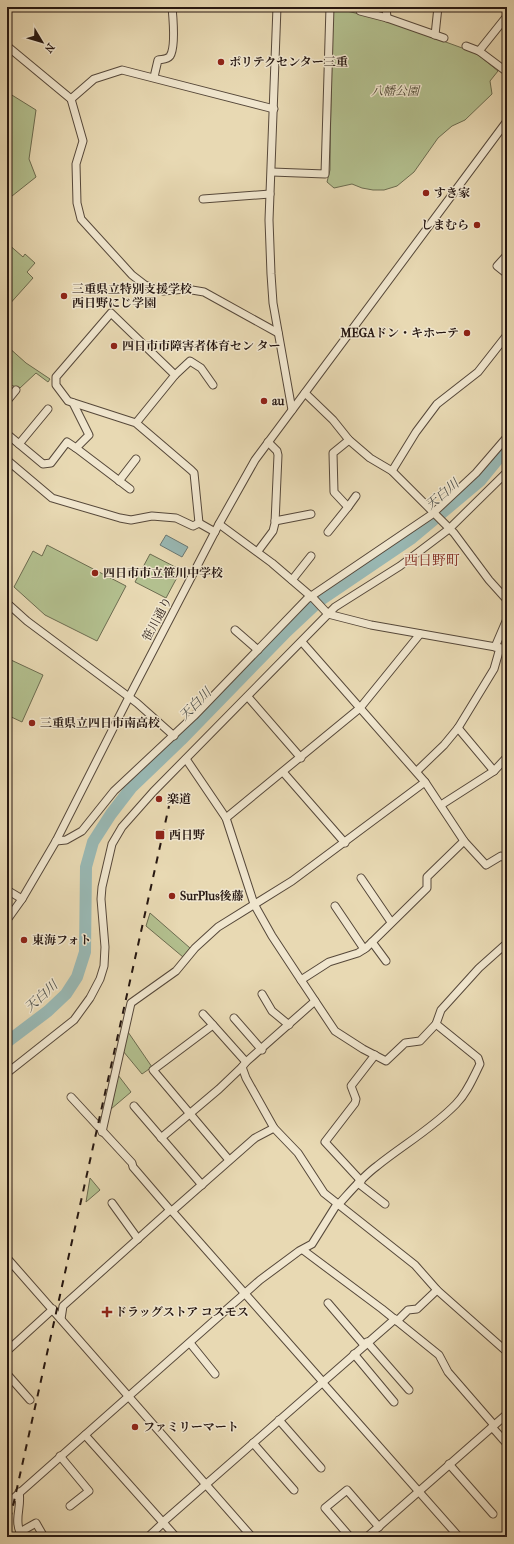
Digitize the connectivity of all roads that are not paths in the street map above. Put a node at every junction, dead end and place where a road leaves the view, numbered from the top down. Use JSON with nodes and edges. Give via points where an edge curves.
{"nodes":[{"id":1,"x":172,"y":7,"type":"edge"},
{"id":2,"x":277,"y":7,"type":"edge"},
{"id":3,"x":330,"y":7,"type":"edge"},
{"id":4,"x":386,"y":7,"type":"edge"},
{"id":5,"x":438,"y":7,"type":"edge"},
{"id":6,"x":360,"y":11,"type":"dead end"},
{"id":7,"x":507,"y":16,"type":"edge"},
{"id":8,"x":387,"y":18,"type":"junction"},
{"id":9,"x":435,"y":35,"type":"junction"},
{"id":10,"x":444,"y":38,"type":"dead end"},
{"id":11,"x":7,"y":46,"type":"edge"},
{"id":12,"x":466,"y":46,"type":"dead end"},
{"id":13,"x":479,"y":51,"type":"junction"},
{"id":14,"x":507,"y":72,"type":"edge"},
{"id":15,"x":154,"y":77,"type":"junction"},
{"id":16,"x":71,"y":99,"type":"junction"},
{"id":17,"x":274,"y":109,"type":"junction"},
{"id":18,"x":507,"y":121,"type":"edge"},
{"id":19,"x":272,"y":172,"type":"junction"},
{"id":20,"x":270,"y":194,"type":"junction"},
{"id":21,"x":203,"y":199,"type":"dead end"},
{"id":22,"x":507,"y":255,"type":"edge"},
{"id":23,"x":507,"y":274,"type":"edge"},
{"id":24,"x":278,"y":333,"type":"junction"},
{"id":25,"x":507,"y":335,"type":"edge"},
{"id":26,"x":175,"y":375,"type":"junction"},
{"id":27,"x":213,"y":385,"type":"dead end"},
{"id":28,"x":16,"y":390,"type":"dead end"},
{"id":29,"x":305,"y":393,"type":"junction"},
{"id":30,"x":7,"y":401,"type":"edge"},
{"id":31,"x":73,"y":403,"type":"junction"},
{"id":32,"x":48,"y":409,"type":"dead end"},
{"id":33,"x":292,"y":410,"type":"junction"},
{"id":34,"x":136,"y":423,"type":"junction"},
{"id":35,"x":7,"y":434,"type":"edge"},
{"id":36,"x":507,"y":437,"type":"edge"},
{"id":37,"x":349,"y":440,"type":"junction"},
{"id":38,"x":268,"y":442,"type":"junction"},
{"id":39,"x":19,"y":444,"type":"junction"},
{"id":40,"x":76,"y":448,"type":"junction"},
{"id":41,"x":136,"y":459,"type":"dead end"},
{"id":42,"x":7,"y":460,"type":"edge"},
{"id":43,"x":392,"y":471,"type":"junction"},
{"id":44,"x":506,"y":477,"type":"edge"},
{"id":45,"x":119,"y":481,"type":"junction"},
{"id":46,"x":130,"y":489,"type":"dead end"},
{"id":47,"x":356,"y":496,"type":"dead end"},
{"id":48,"x":348,"y":507,"type":"junction"},
{"id":49,"x":433,"y":513,"type":"junction"},
{"id":50,"x":311,"y":514,"type":"dead end"},
{"id":51,"x":275,"y":522,"type":"junction"},
{"id":52,"x":199,"y":523,"type":"junction"},
{"id":53,"x":219,"y":524,"type":"junction"},
{"id":54,"x":448,"y":528,"type":"junction"},
{"id":55,"x":215,"y":532,"type":"junction"},
{"id":56,"x":328,"y":532,"type":"dead end"},
{"id":57,"x":258,"y":551,"type":"junction"},
{"id":58,"x":311,"y":556,"type":"dead end"},
{"id":59,"x":292,"y":580,"type":"junction"},
{"id":60,"x":312,"y":598,"type":"junction"},
{"id":61,"x":507,"y":600,"type":"edge"},
{"id":62,"x":7,"y":603,"type":"edge"},
{"id":63,"x":328,"y":614,"type":"junction"},
{"id":64,"x":507,"y":619,"type":"edge"},
{"id":65,"x":236,"y":630,"type":"dead end"},
{"id":66,"x":420,"y":634,"type":"junction"},
{"id":67,"x":302,"y":642,"type":"junction"},
{"id":68,"x":500,"y":648,"type":"edge"},
{"id":69,"x":258,"y":650,"type":"junction"},
{"id":70,"x":128,"y":697,"type":"junction"},
{"id":71,"x":248,"y":697,"type":"junction"},
{"id":72,"x":360,"y":708,"type":"junction"},
{"id":73,"x":458,"y":728,"type":"junction"},
{"id":74,"x":174,"y":736,"type":"junction"},
{"id":75,"x":507,"y":757,"type":"edge"},
{"id":76,"x":301,"y":758,"type":"junction"},
{"id":77,"x":186,"y":759,"type":"junction"},
{"id":78,"x":416,"y":771,"type":"junction"},
{"id":79,"x":283,"y":772,"type":"junction"},
{"id":80,"x":494,"y":772,"type":"junction"},
{"id":81,"x":425,"y":782,"type":"junction"},
{"id":82,"x":441,"y":805,"type":"junction"},
{"id":83,"x":226,"y":818,"type":"junction"},
{"id":84,"x":56,"y":841,"type":"junction"},
{"id":85,"x":464,"y":841,"type":"junction"},
{"id":86,"x":345,"y":843,"type":"junction"},
{"id":87,"x":507,"y":859,"type":"edge"},
{"id":88,"x":361,"y":878,"type":"dead end"},
{"id":89,"x":7,"y":890,"type":"edge"},
{"id":90,"x":22,"y":898,"type":"junction"},
{"id":91,"x":254,"y":904,"type":"junction"},
{"id":92,"x":335,"y":906,"type":"dead end"},
{"id":93,"x":7,"y":920,"type":"edge"},
{"id":94,"x":391,"y":922,"type":"junction"},
{"id":95,"x":372,"y":942,"type":"junction"},
{"id":96,"x":507,"y":943,"type":"edge"},
{"id":97,"x":364,"y":949,"type":"junction"},
{"id":98,"x":386,"y":962,"type":"dead end"},
{"id":99,"x":301,"y":980,"type":"junction"},
{"id":100,"x":262,"y":994,"type":"dead end"},
{"id":101,"x":315,"y":1001,"type":"junction"},
{"id":102,"x":203,"y":1014,"type":"dead end"},
{"id":103,"x":234,"y":1018,"type":"dead end"},
{"id":104,"x":436,"y":1024,"type":"junction"},
{"id":105,"x":213,"y":1025,"type":"junction"},
{"id":106,"x":289,"y":1025,"type":"junction"},
{"id":107,"x":262,"y":1050,"type":"junction"},
{"id":108,"x":375,"y":1055,"type":"junction"},
{"id":109,"x":478,"y":1058,"type":"junction"},
{"id":110,"x":486,"y":1058,"type":"dead end"},
{"id":111,"x":244,"y":1065,"type":"junction"},
{"id":112,"x":7,"y":1073,"type":"edge"},
{"id":113,"x":71,"y":1097,"type":"dead end"},
{"id":114,"x":134,"y":1106,"type":"dead end"},
{"id":115,"x":190,"y":1114,"type":"junction"},
{"id":116,"x":274,"y":1128,"type":"junction"},
{"id":117,"x":102,"y":1132,"type":"junction"},
{"id":118,"x":161,"y":1138,"type":"junction"},
{"id":119,"x":229,"y":1160,"type":"junction"},
{"id":120,"x":360,"y":1182,"type":"junction"},
{"id":121,"x":202,"y":1185,"type":"junction"},
{"id":122,"x":112,"y":1203,"type":"dead end"},
{"id":123,"x":385,"y":1204,"type":"dead end"},
{"id":124,"x":338,"y":1205,"type":"junction"},
{"id":125,"x":171,"y":1211,"type":"junction"},
{"id":126,"x":138,"y":1239,"type":"junction"},
{"id":127,"x":302,"y":1250,"type":"junction"},
{"id":128,"x":7,"y":1258,"type":"edge"},
{"id":129,"x":437,"y":1290,"type":"junction"},
{"id":130,"x":245,"y":1293,"type":"junction"},
{"id":131,"x":328,"y":1303,"type":"dead end"},
{"id":132,"x":53,"y":1309,"type":"junction"},
{"id":133,"x":61,"y":1319,"type":"junction"},
{"id":134,"x":396,"y":1320,"type":"junction"},
{"id":135,"x":366,"y":1343,"type":"junction"},
{"id":136,"x":190,"y":1344,"type":"junction"},
{"id":137,"x":506,"y":1348,"type":"edge"},
{"id":138,"x":7,"y":1350,"type":"edge"},
{"id":139,"x":354,"y":1354,"type":"junction"},
{"id":140,"x":7,"y":1374,"type":"edge"},
{"id":141,"x":216,"y":1374,"type":"dead end"},
{"id":142,"x":322,"y":1382,"type":"junction"},
{"id":143,"x":409,"y":1390,"type":"dead end"},
{"id":144,"x":129,"y":1396,"type":"junction"},
{"id":145,"x":30,"y":1400,"type":"dead end"},
{"id":146,"x":394,"y":1402,"type":"dead end"},
{"id":147,"x":507,"y":1414,"type":"edge"},
{"id":148,"x":279,"y":1420,"type":"junction"},
{"id":149,"x":493,"y":1426,"type":"junction"},
{"id":150,"x":85,"y":1435,"type":"junction"},
{"id":151,"x":253,"y":1443,"type":"junction"},
{"id":152,"x":507,"y":1444,"type":"edge"},
{"id":153,"x":60,"y":1456,"type":"junction"},
{"id":154,"x":449,"y":1464,"type":"junction"},
{"id":155,"x":321,"y":1468,"type":"dead end"},
{"id":156,"x":206,"y":1484,"type":"junction"},
{"id":157,"x":294,"y":1490,"type":"dead end"},
{"id":158,"x":418,"y":1491,"type":"junction"},
{"id":159,"x":19,"y":1492,"type":"junction"},
{"id":160,"x":7,"y":1504,"type":"edge"},
{"id":161,"x":70,"y":1506,"type":"dead end"},
{"id":162,"x":493,"y":1514,"type":"dead end"},
{"id":163,"x":32,"y":1515,"type":"dead end"},
{"id":164,"x":36,"y":1523,"type":"junction"},
{"id":165,"x":163,"y":1523,"type":"junction"},
{"id":166,"x":379,"y":1527,"type":"junction"},
{"id":167,"x":21,"y":1535,"type":"edge"},
{"id":168,"x":44,"y":1537,"type":"edge"},
{"id":169,"x":148,"y":1537,"type":"edge"},
{"id":170,"x":176,"y":1537,"type":"edge"},
{"id":171,"x":252,"y":1537,"type":"edge"},
{"id":172,"x":350,"y":1537,"type":"edge"},
{"id":173,"x":367,"y":1537,"type":"edge"},
{"id":174,"x":459,"y":1537,"type":"edge"}],
"edges":[{"from":1,"to":15,"type":"street","via":[[172,47],[168,58],[158,60]]},
{"from":2,"to":17,"type":"street"},
{"from":3,"to":19,"type":"street","via":[[325,174]]},
{"from":4,"to":8,"type":"street"},
{"from":5,"to":9,"type":"street"},
{"from":6,"to":8,"type":"street"},
{"from":7,"to":13,"type":"street"},
{"from":8,"to":9,"type":"street"},
{"from":9,"to":10,"type":"street"},
{"from":11,"to":16,"type":"street"},
{"from":12,"to":13,"type":"street"},
{"from":13,"to":14,"type":"street"},
{"from":15,"to":16,"type":"street","via":[[122,70],[94,79]]},
{"from":15,"to":17,"type":"street"},
{"from":16,"to":24,"type":"street","via":[[83,141],[76,164],[77,203],[84,224],[132,275],[145,285],[163,290],[186,289],[204,292]]},
{"from":17,"to":19,"type":"street"},
{"from":18,"to":29,"type":"street","name":"笹川通り"},
{"from":19,"to":20,"type":"street"},
{"from":20,"to":21,"type":"street"},
{"from":20,"to":24,"type":"street","via":[[271,274]]},
{"from":22,"to":23,"type":"street","via":[[497,266]]},
{"from":24,"to":33,"type":"street"},
{"from":25,"to":43,"type":"street","via":[[478,372],[438,404],[416,432]]},
{"from":26,"to":27,"type":"street","via":[[190,360],[201,368]]},
{"from":26,"to":31,"type":"street","via":[[111,313],[56,377],[56,385],[68,401]]},
{"from":26,"to":34,"type":"street"},
{"from":28,"to":30,"type":"street"},
{"from":29,"to":33,"type":"street","name":"笹川通り"},
{"from":29,"to":37,"type":"street"},
{"from":31,"to":34,"type":"street"},
{"from":31,"to":40,"type":"street","via":[[89,435]]},
{"from":32,"to":39,"type":"street"},
{"from":33,"to":38,"type":"street","name":"笹川通り"},
{"from":34,"to":52,"type":"street","via":[[194,473]]},
{"from":35,"to":39,"type":"street"},
{"from":36,"to":49,"type":"street","via":[[476,473]]},
{"from":37,"to":43,"type":"street","via":[[370,458]]},
{"from":37,"to":48,"type":"street","via":[[333,453],[334,492]]},
{"from":38,"to":51,"type":"street","via":[[278,455]]},
{"from":38,"to":53,"type":"street","name":"笹川通り"},
{"from":39,"to":40,"type":"street","via":[[43,464],[51,462],[68,442]]},
{"from":40,"to":45,"type":"street"},
{"from":41,"to":45,"type":"street"},
{"from":42,"to":52,"type":"street","via":[[52,498],[131,520],[152,516],[176,518],[193,526]]},
{"from":43,"to":49,"type":"street"},
{"from":44,"to":54,"type":"street"},
{"from":45,"to":46,"type":"street"},
{"from":47,"to":48,"type":"street"},
{"from":48,"to":56,"type":"street"},
{"from":49,"to":54,"type":"street"},
{"from":49,"to":60,"type":"street","via":[[346,571]]},
{"from":50,"to":51,"type":"street"},
{"from":51,"to":57,"type":"street","via":[[273,531]]},
{"from":52,"to":55,"type":"street"},
{"from":53,"to":55,"type":"street","name":"笹川通り"},
{"from":53,"to":57,"type":"street"},
{"from":54,"to":61,"type":"street"},
{"from":54,"to":63,"type":"street","via":[[400,566],[342,601]]},
{"from":55,"to":70,"type":"street","name":"笹川通り"},
{"from":57,"to":59,"type":"street"},
{"from":58,"to":59,"type":"street"},
{"from":59,"to":60,"type":"street"},
{"from":60,"to":63,"type":"street"},
{"from":60,"to":69,"type":"street"},
{"from":62,"to":70,"type":"street","via":[[26,621]]},
{"from":63,"to":66,"type":"street"},
{"from":63,"to":67,"type":"street"},
{"from":64,"to":68,"type":"street"},
{"from":65,"to":69,"type":"street"},
{"from":66,"to":68,"type":"street"},
{"from":66,"to":72,"type":"street"},
{"from":67,"to":71,"type":"street"},
{"from":67,"to":72,"type":"street"},
{"from":68,"to":73,"type":"street","via":[[494,669]]},
{"from":69,"to":74,"type":"street"},
{"from":70,"to":74,"type":"street"},
{"from":70,"to":84,"type":"street","name":"笹川通り"},
{"from":71,"to":76,"type":"street"},
{"from":71,"to":77,"type":"street"},
{"from":72,"to":76,"type":"street"},
{"from":72,"to":78,"type":"street"},
{"from":73,"to":78,"type":"street"},
{"from":73,"to":80,"type":"street"},
{"from":74,"to":84,"type":"street","via":[[114,791],[82,831],[66,840]]},
{"from":75,"to":80,"type":"street"},
{"from":76,"to":79,"type":"street"},
{"from":77,"to":83,"type":"street"},
{"from":77,"to":112,"type":"street","via":[[122,827],[112,844],[105,868],[101,899],[104,966],[90,998],[74,1020]]},
{"from":78,"to":81,"type":"street"},
{"from":79,"to":83,"type":"street"},
{"from":79,"to":86,"type":"street"},
{"from":80,"to":82,"type":"street"},
{"from":81,"to":82,"type":"street"},
{"from":81,"to":86,"type":"street"},
{"from":82,"to":85,"type":"street"},
{"from":83,"to":91,"type":"street"},
{"from":84,"to":90,"type":"street","name":"笹川通り"},
{"from":85,"to":87,"type":"street","via":[[486,865],[501,856]]},
{"from":85,"to":94,"type":"street","via":[[427,877],[427,888]]},
{"from":86,"to":91,"type":"street","via":[[292,881]]},
{"from":88,"to":94,"type":"street"},
{"from":89,"to":90,"type":"street"},
{"from":90,"to":93,"type":"street","name":"笹川通り"},
{"from":91,"to":99,"type":"street"},
{"from":91,"to":117,"type":"street","via":[[218,927],[194,948],[176,971],[131,1003]]},
{"from":92,"to":97,"type":"street"},
{"from":94,"to":95,"type":"street"},
{"from":95,"to":97,"type":"street"},
{"from":95,"to":98,"type":"street"},
{"from":96,"to":104,"type":"street","via":[[478,968],[441,1010]]},
{"from":97,"to":99,"type":"street","via":[[329,962]]},
{"from":99,"to":101,"type":"street"},
{"from":100,"to":106,"type":"street","via":[[272,1011]]},
{"from":101,"to":106,"type":"street"},
{"from":101,"to":108,"type":"street","via":[[335,1031]]},
{"from":102,"to":105,"type":"street"},
{"from":103,"to":107,"type":"street"},
{"from":104,"to":108,"type":"street","via":[[420,1041],[405,1043],[386,1061]]},
{"from":104,"to":109,"type":"street"},
{"from":105,"to":111,"type":"street"},
{"from":105,"to":115,"type":"street","via":[[153,1070]]},
{"from":106,"to":107,"type":"street"},
{"from":107,"to":111,"type":"street"},
{"from":108,"to":120,"type":"street","via":[[351,1086],[355,1103],[325,1142]]},
{"from":109,"to":110,"type":"street"},
{"from":109,"to":120,"type":"street","via":[[480,1064],[457,1103],[421,1134],[376,1166]]},
{"from":111,"to":115,"type":"street"},
{"from":111,"to":116,"type":"street","via":[[246,1078]]},
{"from":113,"to":117,"type":"street"},
{"from":114,"to":118,"type":"street"},
{"from":115,"to":118,"type":"street"},
{"from":115,"to":119,"type":"street"},
{"from":116,"to":119,"type":"street","via":[[254,1138]]},
{"from":116,"to":124,"type":"street","via":[[298,1153],[319,1187]]},
{"from":117,"to":125,"type":"street","via":[[132,1163]]},
{"from":118,"to":121,"type":"street"},
{"from":119,"to":121,"type":"street"},
{"from":120,"to":123,"type":"street"},
{"from":120,"to":124,"type":"street"},
{"from":121,"to":125,"type":"street"},
{"from":122,"to":126,"type":"street"},
{"from":124,"to":127,"type":"street","via":[[312,1244]]},
{"from":124,"to":129,"type":"street","via":[[415,1265]]},
{"from":125,"to":126,"type":"street"},
{"from":125,"to":130,"type":"street"},
{"from":126,"to":133,"type":"street","via":[[63,1306]]},
{"from":127,"to":130,"type":"street","via":[[268,1273]]},
{"from":127,"to":134,"type":"street"},
{"from":128,"to":132,"type":"street"},
{"from":129,"to":134,"type":"street","via":[[418,1309],[408,1310]]},
{"from":129,"to":137,"type":"street"},
{"from":130,"to":136,"type":"street"},
{"from":130,"to":142,"type":"street"},
{"from":131,"to":135,"type":"street"},
{"from":132,"to":133,"type":"street"},
{"from":132,"to":138,"type":"street"},
{"from":133,"to":144,"type":"street"},
{"from":134,"to":135,"type":"street"},
{"from":134,"to":149,"type":"street","via":[[439,1355],[448,1372]]},
{"from":135,"to":139,"type":"street"},
{"from":135,"to":143,"type":"street"},
{"from":136,"to":141,"type":"street"},
{"from":136,"to":144,"type":"street"},
{"from":139,"to":142,"type":"street"},
{"from":139,"to":146,"type":"street"},
{"from":140,"to":145,"type":"street"},
{"from":142,"to":148,"type":"street"},
{"from":142,"to":158,"type":"street"},
{"from":144,"to":150,"type":"street"},
{"from":144,"to":156,"type":"street"},
{"from":147,"to":149,"type":"street"},
{"from":148,"to":151,"type":"street"},
{"from":148,"to":155,"type":"street"},
{"from":149,"to":152,"type":"street"},
{"from":149,"to":154,"type":"street"},
{"from":150,"to":153,"type":"street"},
{"from":150,"to":165,"type":"street"},
{"from":151,"to":156,"type":"street"},
{"from":151,"to":157,"type":"street"},
{"from":153,"to":159,"type":"street"},
{"from":153,"to":161,"type":"street","via":[[89,1491]]},
{"from":154,"to":158,"type":"street"},
{"from":154,"to":162,"type":"street"},
{"from":156,"to":165,"type":"street"},
{"from":156,"to":171,"type":"street"},
{"from":158,"to":166,"type":"street"},
{"from":158,"to":174,"type":"street"},
{"from":159,"to":160,"type":"street"},
{"from":159,"to":167,"type":"street","via":[[16,1525]]},
{"from":163,"to":164,"type":"street"},
{"from":164,"to":167,"type":"street"},
{"from":164,"to":168,"type":"street"},
{"from":165,"to":169,"type":"street"},
{"from":165,"to":170,"type":"street"},
{"from":166,"to":172,"type":"street","via":[[347,1490],[325,1508]]},
{"from":166,"to":173,"type":"street"}]}
